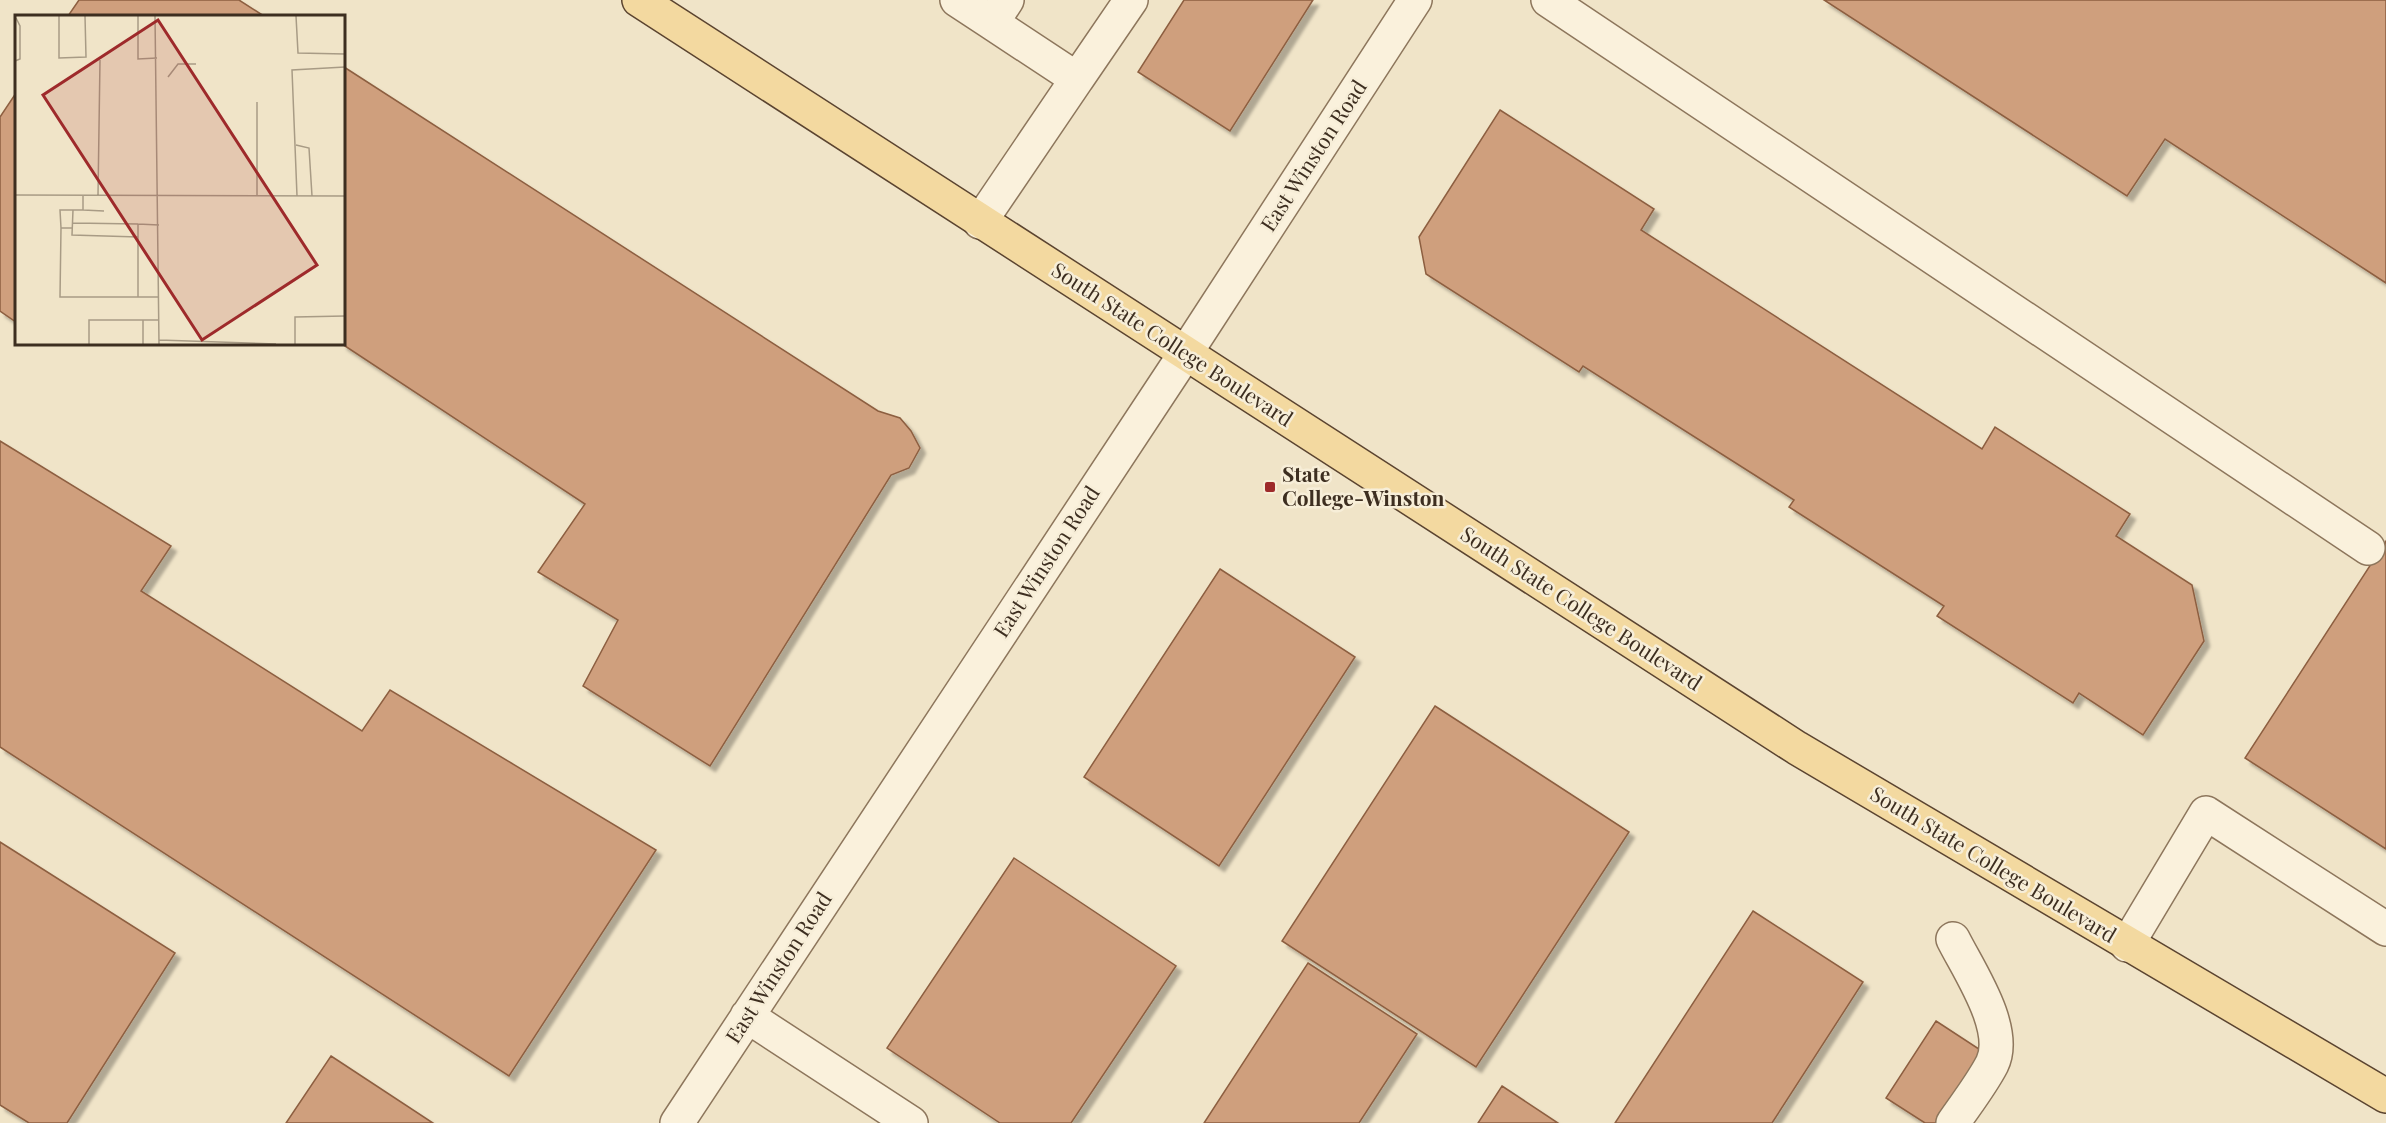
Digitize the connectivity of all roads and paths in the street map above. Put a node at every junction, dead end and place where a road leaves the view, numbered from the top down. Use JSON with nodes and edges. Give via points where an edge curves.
{"nodes":[{"id":1,"x":639,"y":0,"type":"edge"},
{"id":2,"x":957,"y":0,"type":"edge"},
{"id":3,"x":1131,"y":0,"type":"edge"},
{"id":4,"x":1415,"y":0,"type":"edge"},
{"id":5,"x":1548,"y":0,"type":"edge"},
{"id":6,"x":999,"y":11,"type":"edge"},
{"id":7,"x":1077,"y":80,"type":"junction"},
{"id":8,"x":980,"y":222,"type":"junction"},
{"id":9,"x":1185,"y":354,"type":"junction"},
{"id":10,"x":2368,"y":548,"type":"dead end"},
{"id":11,"x":2386,"y":929,"type":"edge"},
{"id":12,"x":1953,"y":939,"type":"dead end"},
{"id":13,"x":2127,"y":945,"type":"junction"},
{"id":14,"x":747,"y":1016,"type":"junction"},
{"id":15,"x":2386,"y":1096,"type":"edge"},
{"id":16,"x":677,"y":1123,"type":"edge"},
{"id":17,"x":911,"y":1123,"type":"edge"},
{"id":18,"x":1953,"y":1123,"type":"edge"}],
"edges":[{"from":1,"to":8,"type":"main road","name":"South State College Boulevard"},
{"from":2,"to":6,"type":"street"},
{"from":3,"to":7,"type":"street"},
{"from":4,"to":9,"type":"street","name":"East Winston Road"},
{"from":5,"to":10,"type":"street"},
{"from":6,"to":7,"type":"street"},
{"from":7,"to":8,"type":"street"},
{"from":8,"to":9,"type":"main road","name":"South State College Boulevard"},
{"from":9,"to":13,"type":"main road","name":"South State College Boulevard","via":[[1797,748]]},
{"from":9,"to":14,"type":"street","name":"East Winston Road"},
{"from":11,"to":13,"type":"street","via":[[2206,813]]},
{"from":12,"to":18,"type":"street","via":[[1991,1016],[1997,1038],[1993,1062]]},
{"from":13,"to":15,"type":"main road","name":"South State College Boulevard"},
{"from":14,"to":16,"type":"street","name":"East Winston Road"},
{"from":14,"to":17,"type":"street"}]}
